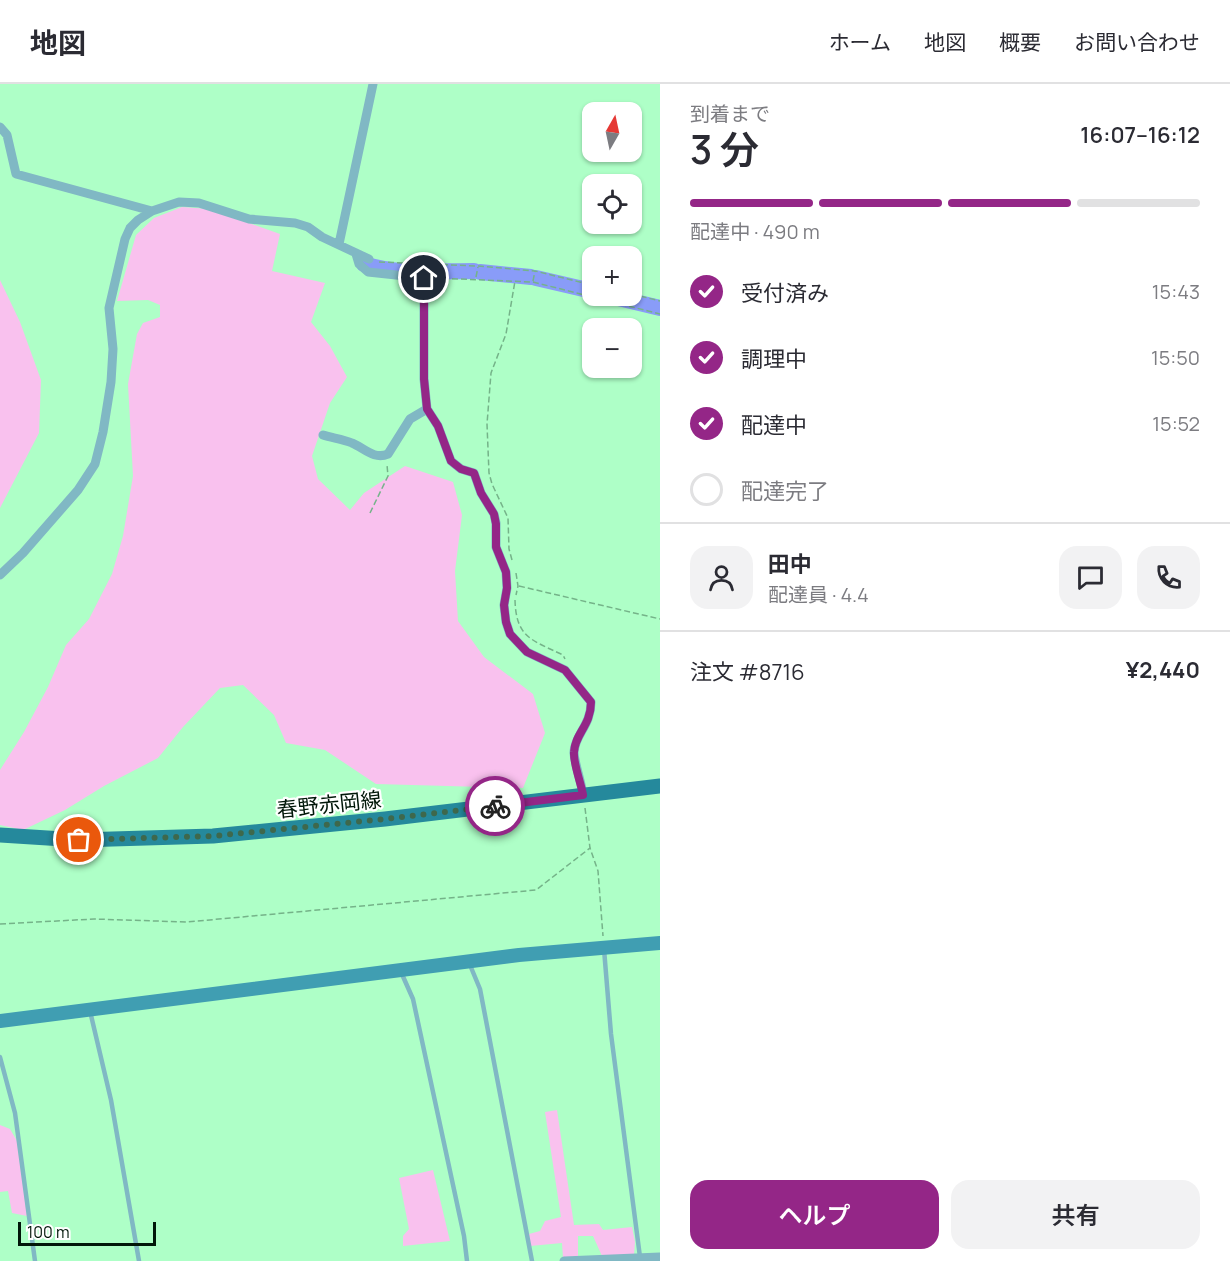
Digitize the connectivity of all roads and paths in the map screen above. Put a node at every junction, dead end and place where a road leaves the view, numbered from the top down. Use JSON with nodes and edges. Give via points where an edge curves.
{"nodes":[{"id":1,"x":373,"y":84,"type":"edge"},
{"id":2,"x":0,"y":127,"type":"edge"},
{"id":3,"x":152,"y":211,"type":"junction"},
{"id":4,"x":339,"y":244,"type":"junction"},
{"id":5,"x":356,"y":254,"type":"junction"},
{"id":6,"x":369,"y":259,"type":"joint"},
{"id":7,"x":478,"y":266,"type":"junction"},
{"id":8,"x":535,"y":271,"type":"junction"},
{"id":9,"x":424,"y":278,"type":"junction"},
{"id":10,"x":476,"y":278,"type":"junction"},
{"id":11,"x":515,"y":281,"type":"junction"},
{"id":12,"x":533,"y":282,"type":"junction"},
{"id":13,"x":582,"y":283,"type":"edge"},
{"id":14,"x":642,"y":296,"type":"edge"},
{"id":15,"x":660,"y":301,"type":"edge"},
{"id":16,"x":660,"y":314,"type":"edge"},
{"id":17,"x":427,"y":409,"type":"junction"},
{"id":18,"x":322,"y":435,"type":"dead end"},
{"id":19,"x":383,"y":456,"type":"junction"},
{"id":20,"x":370,"y":513,"type":"dead end"},
{"id":21,"x":512,"y":560,"type":"dead end"},
{"id":22,"x":515,"y":570,"type":"dead end"},
{"id":23,"x":0,"y":575,"type":"edge"},
{"id":24,"x":518,"y":586,"type":"junction"},
{"id":25,"x":660,"y":619,"type":"edge"},
{"id":26,"x":565,"y":670,"type":"junction"},
{"id":27,"x":660,"y":786,"type":"edge"},
{"id":28,"x":583,"y":795,"type":"junction"},
{"id":29,"x":0,"y":835,"type":"edge"},
{"id":30,"x":590,"y":848,"type":"junction"},
{"id":31,"x":0,"y":924,"type":"edge"},
{"id":32,"x":660,"y":943,"type":"edge"},
{"id":33,"x":603,"y":947,"type":"junction"},
{"id":34,"x":469,"y":962,"type":"junction"},
{"id":35,"x":401,"y":970,"type":"junction"},
{"id":36,"x":90,"y":1010,"type":"junction"},
{"id":37,"x":0,"y":1021,"type":"edge"},
{"id":38,"x":0,"y":1057,"type":"edge"},
{"id":39,"x":660,"y":1257,"type":"edge"},
{"id":40,"x":640,"y":1258,"type":"junction"},
{"id":41,"x":35,"y":1261,"type":"edge"},
{"id":42,"x":139,"y":1261,"type":"edge"},
{"id":43,"x":467,"y":1261,"type":"edge"},
{"id":44,"x":532,"y":1261,"type":"edge"},
{"id":45,"x":564,"y":1261,"type":"edge"}],
"edges":[{"from":1,"to":4,"type":"street"},
{"from":2,"to":3,"type":"street","via":[[7,135],[16,174]]},
{"from":3,"to":4,"type":"street","via":[[178,202],[199,203],[249,219],[295,222]]},
{"from":3,"to":23,"type":"street","via":[[130,228],[113,288],[111,382],[95,464],[78,490]]},
{"from":4,"to":5,"type":"street"},
{"from":5,"to":6,"type":"street"},
{"from":5,"to":9,"type":"street","via":[[359,264],[368,272]]},
{"from":6,"to":7,"type":"path","via":[[384,263]]},
{"from":7,"to":8,"type":"path"},
{"from":7,"to":10,"type":"path"},
{"from":8,"to":12,"type":"path"},
{"from":8,"to":13,"type":"path"},
{"from":9,"to":10,"type":"path"},
{"from":9,"to":17,"type":"street"},
{"from":10,"to":11,"type":"path"},
{"from":11,"to":12,"type":"path"},
{"from":11,"to":21,"type":"path","via":[[506,334],[491,373],[487,424],[489,473],[508,518]]},
{"from":12,"to":16,"type":"path"},
{"from":14,"to":15,"type":"path"},
{"from":17,"to":19,"type":"street","via":[[410,419]]},
{"from":17,"to":26,"type":"street","via":[[451,461],[474,473],[494,514],[496,547],[506,572],[504,605],[510,634],[527,652]]},
{"from":18,"to":19,"type":"street"},
{"from":19,"to":20,"type":"path","via":[[388,476]]},
{"from":22,"to":24,"type":"path"},
{"from":24,"to":25,"type":"path"},
{"from":24,"to":26,"type":"path","via":[[516,618],[529,639],[563,655]]},
{"from":26,"to":28,"type":"street","via":[[591,702],[588,722],[574,752]]},
{"from":27,"to":28,"type":"main road","name":"春野赤岡線"},
{"from":28,"to":29,"type":"main road","name":"春野赤岡線","via":[[213,836],[79,840]]},
{"from":28,"to":30,"type":"path"},
{"from":30,"to":31,"type":"path","via":[[536,890],[187,922]]},
{"from":30,"to":33,"type":"path","via":[[598,872]]},
{"from":32,"to":33,"type":"street"},
{"from":33,"to":34,"type":"street"},
{"from":33,"to":40,"type":"lane"},
{"from":34,"to":35,"type":"street"},
{"from":34,"to":44,"type":"lane","via":[[480,989]]},
{"from":35,"to":36,"type":"street"},
{"from":35,"to":43,"type":"lane","via":[[413,999]]},
{"from":36,"to":37,"type":"street"},
{"from":36,"to":42,"type":"lane","via":[[111,1100]]},
{"from":38,"to":41,"type":"lane","via":[[15,1113]]},
{"from":39,"to":40,"type":"street"},
{"from":40,"to":45,"type":"street"}]}
